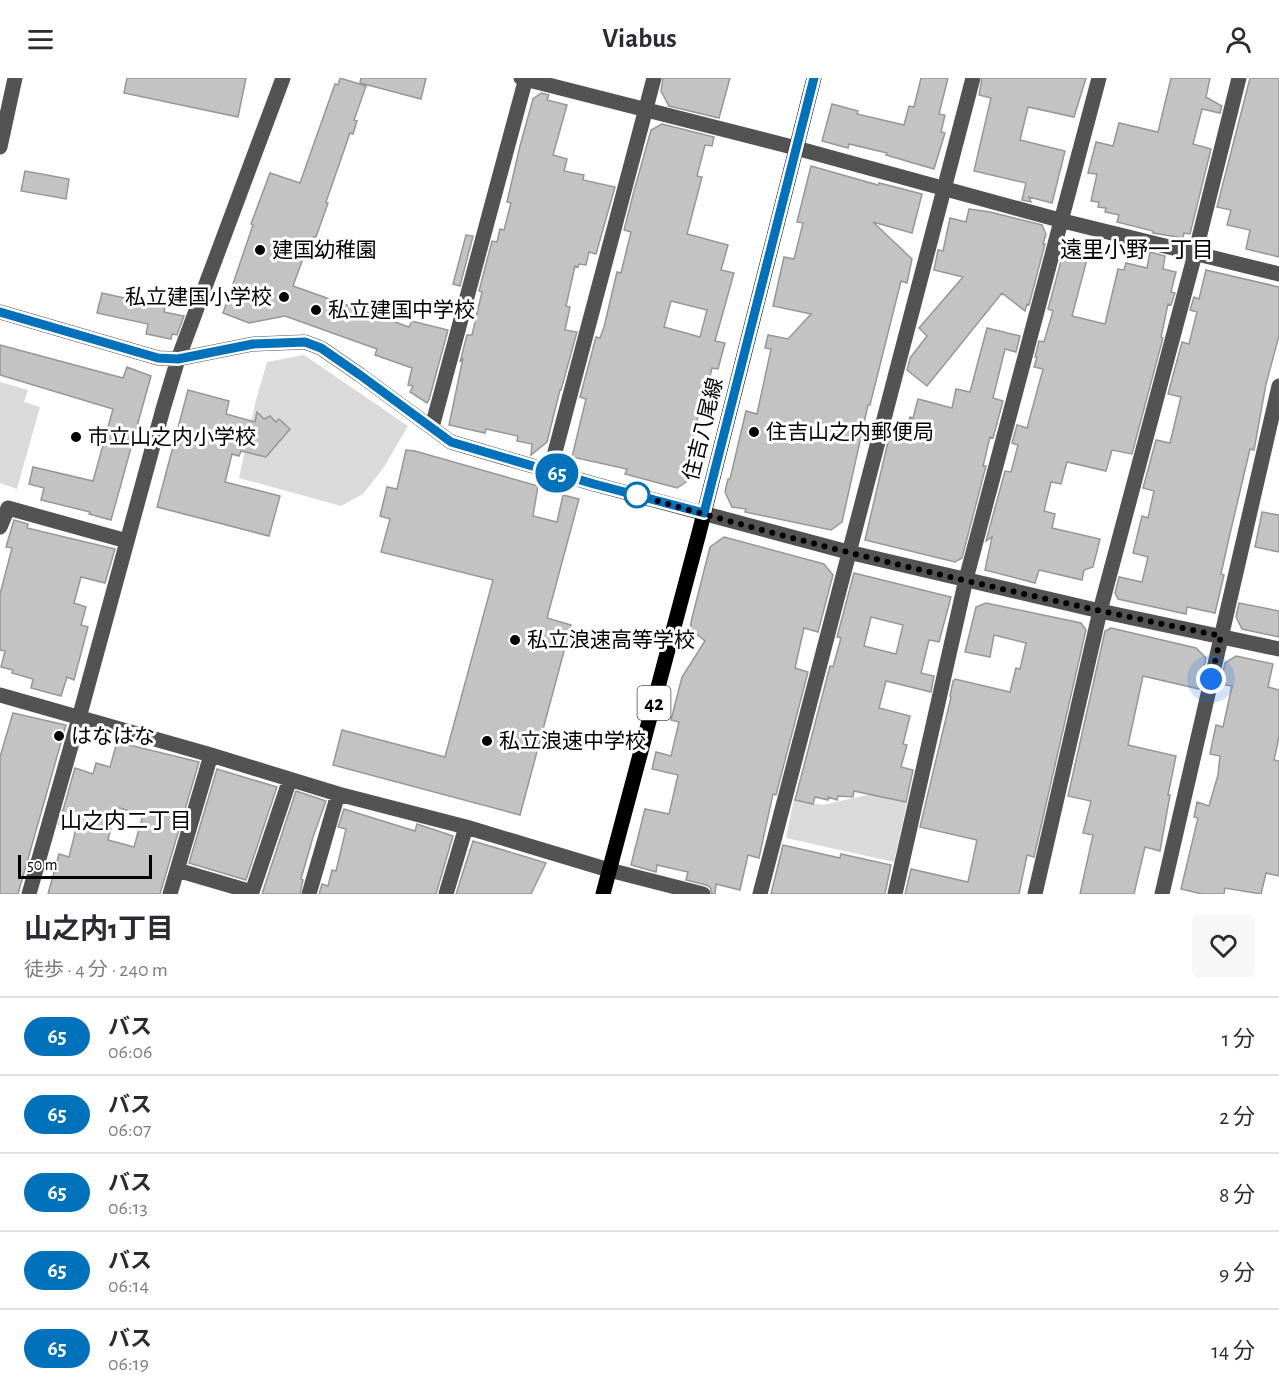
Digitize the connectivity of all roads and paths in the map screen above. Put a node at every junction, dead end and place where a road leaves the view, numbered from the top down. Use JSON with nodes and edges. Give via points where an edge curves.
{"nodes":[{"id":1,"x":15,"y":78,"type":"edge"},
{"id":2,"x":283,"y":78,"type":"edge"},
{"id":3,"x":524,"y":78,"type":"edge"},
{"id":4,"x":654,"y":78,"type":"edge"},
{"id":5,"x":814,"y":78,"type":"edge"},
{"id":6,"x":973,"y":78,"type":"edge"},
{"id":7,"x":1100,"y":78,"type":"edge"},
{"id":8,"x":1239,"y":78,"type":"edge"},
{"id":9,"x":645,"y":110,"type":"junction"},
{"id":10,"x":0,"y":147,"type":"edge"},
{"id":11,"x":796,"y":148,"type":"junction"},
{"id":12,"x":943,"y":189,"type":"junction"},
{"id":13,"x":1063,"y":221,"type":"junction"},
{"id":14,"x":1195,"y":254,"type":"junction"},
{"id":15,"x":1279,"y":274,"type":"edge"},
{"id":16,"x":0,"y":312,"type":"edge"},
{"id":17,"x":178,"y":359,"type":"junction"},
{"id":18,"x":1279,"y":386,"type":"edge"},
{"id":19,"x":432,"y":427,"type":"junction"},
{"id":20,"x":550,"y":471,"type":"junction"},
{"id":21,"x":704,"y":513,"type":"junction"},
{"id":22,"x":0,"y":527,"type":"edge"},
{"id":23,"x":127,"y":541,"type":"junction"},
{"id":24,"x":848,"y":552,"type":"junction"},
{"id":25,"x":966,"y":579,"type":"junction"},
{"id":26,"x":1100,"y":611,"type":"junction"},
{"id":27,"x":1221,"y":636,"type":"junction"},
{"id":28,"x":1279,"y":649,"type":"edge"},
{"id":29,"x":0,"y":695,"type":"edge"},
{"id":30,"x":79,"y":718,"type":"junction"},
{"id":31,"x":211,"y":755,"type":"junction"},
{"id":32,"x":290,"y":779,"type":"junction"},
{"id":33,"x":338,"y":794,"type":"junction"},
{"id":34,"x":466,"y":827,"type":"junction"},
{"id":35,"x":177,"y":870,"type":"junction"},
{"id":36,"x":609,"y":870,"type":"junction"},
{"id":37,"x":29,"y":894,"type":"edge"},
{"id":38,"x":170,"y":894,"type":"edge"},
{"id":39,"x":309,"y":894,"type":"edge"},
{"id":40,"x":446,"y":894,"type":"edge"},
{"id":41,"x":603,"y":894,"type":"edge"},
{"id":42,"x":704,"y":894,"type":"edge"},
{"id":43,"x":760,"y":894,"type":"edge"},
{"id":44,"x":896,"y":894,"type":"edge"},
{"id":45,"x":1035,"y":894,"type":"edge"},
{"id":46,"x":1162,"y":894,"type":"edge"}],
"edges":[{"from":1,"to":10,"type":"street"},
{"from":2,"to":17,"type":"street"},
{"from":3,"to":9,"type":"street"},
{"from":3,"to":19,"type":"street"},
{"from":4,"to":9,"type":"street"},
{"from":5,"to":11,"type":"main road","name":"住吉八尾線","number":"42"},
{"from":6,"to":12,"type":"street"},
{"from":7,"to":13,"type":"street"},
{"from":8,"to":14,"type":"street"},
{"from":9,"to":11,"type":"street"},
{"from":9,"to":20,"type":"street"},
{"from":11,"to":12,"type":"street"},
{"from":11,"to":21,"type":"main road","name":"住吉八尾線","number":"42"},
{"from":12,"to":13,"type":"street"},
{"from":12,"to":24,"type":"street"},
{"from":13,"to":14,"type":"street"},
{"from":13,"to":25,"type":"street"},
{"from":14,"to":15,"type":"street"},
{"from":14,"to":26,"type":"street"},
{"from":16,"to":17,"type":"street","via":[[158,358]]},
{"from":17,"to":19,"type":"street","via":[[253,344],[305,342],[321,348]]},
{"from":17,"to":23,"type":"street"},
{"from":18,"to":27,"type":"street"},
{"from":19,"to":20,"type":"street","via":[[451,442]]},
{"from":20,"to":21,"type":"street"},
{"from":21,"to":24,"type":"street"},
{"from":21,"to":36,"type":"main road","name":"住吉八尾線","number":"42"},
{"from":22,"to":23,"type":"street","via":[[8,508]]},
{"from":23,"to":30,"type":"street"},
{"from":24,"to":25,"type":"street"},
{"from":24,"to":43,"type":"street"},
{"from":25,"to":26,"type":"street"},
{"from":25,"to":44,"type":"street"},
{"from":26,"to":27,"type":"street"},
{"from":26,"to":45,"type":"street"},
{"from":27,"to":28,"type":"street"},
{"from":27,"to":46,"type":"street"},
{"from":29,"to":30,"type":"street"},
{"from":30,"to":31,"type":"street"},
{"from":30,"to":37,"type":"street"},
{"from":31,"to":32,"type":"street"},
{"from":31,"to":35,"type":"street"},
{"from":32,"to":33,"type":"street"},
{"from":32,"to":35,"type":"street","via":[[252,892]]},
{"from":33,"to":34,"type":"street"},
{"from":33,"to":39,"type":"street"},
{"from":34,"to":36,"type":"street"},
{"from":34,"to":40,"type":"street"},
{"from":35,"to":38,"type":"street"},
{"from":36,"to":41,"type":"main road","name":"住吉八尾線","number":"42"},
{"from":36,"to":42,"type":"street"}]}
